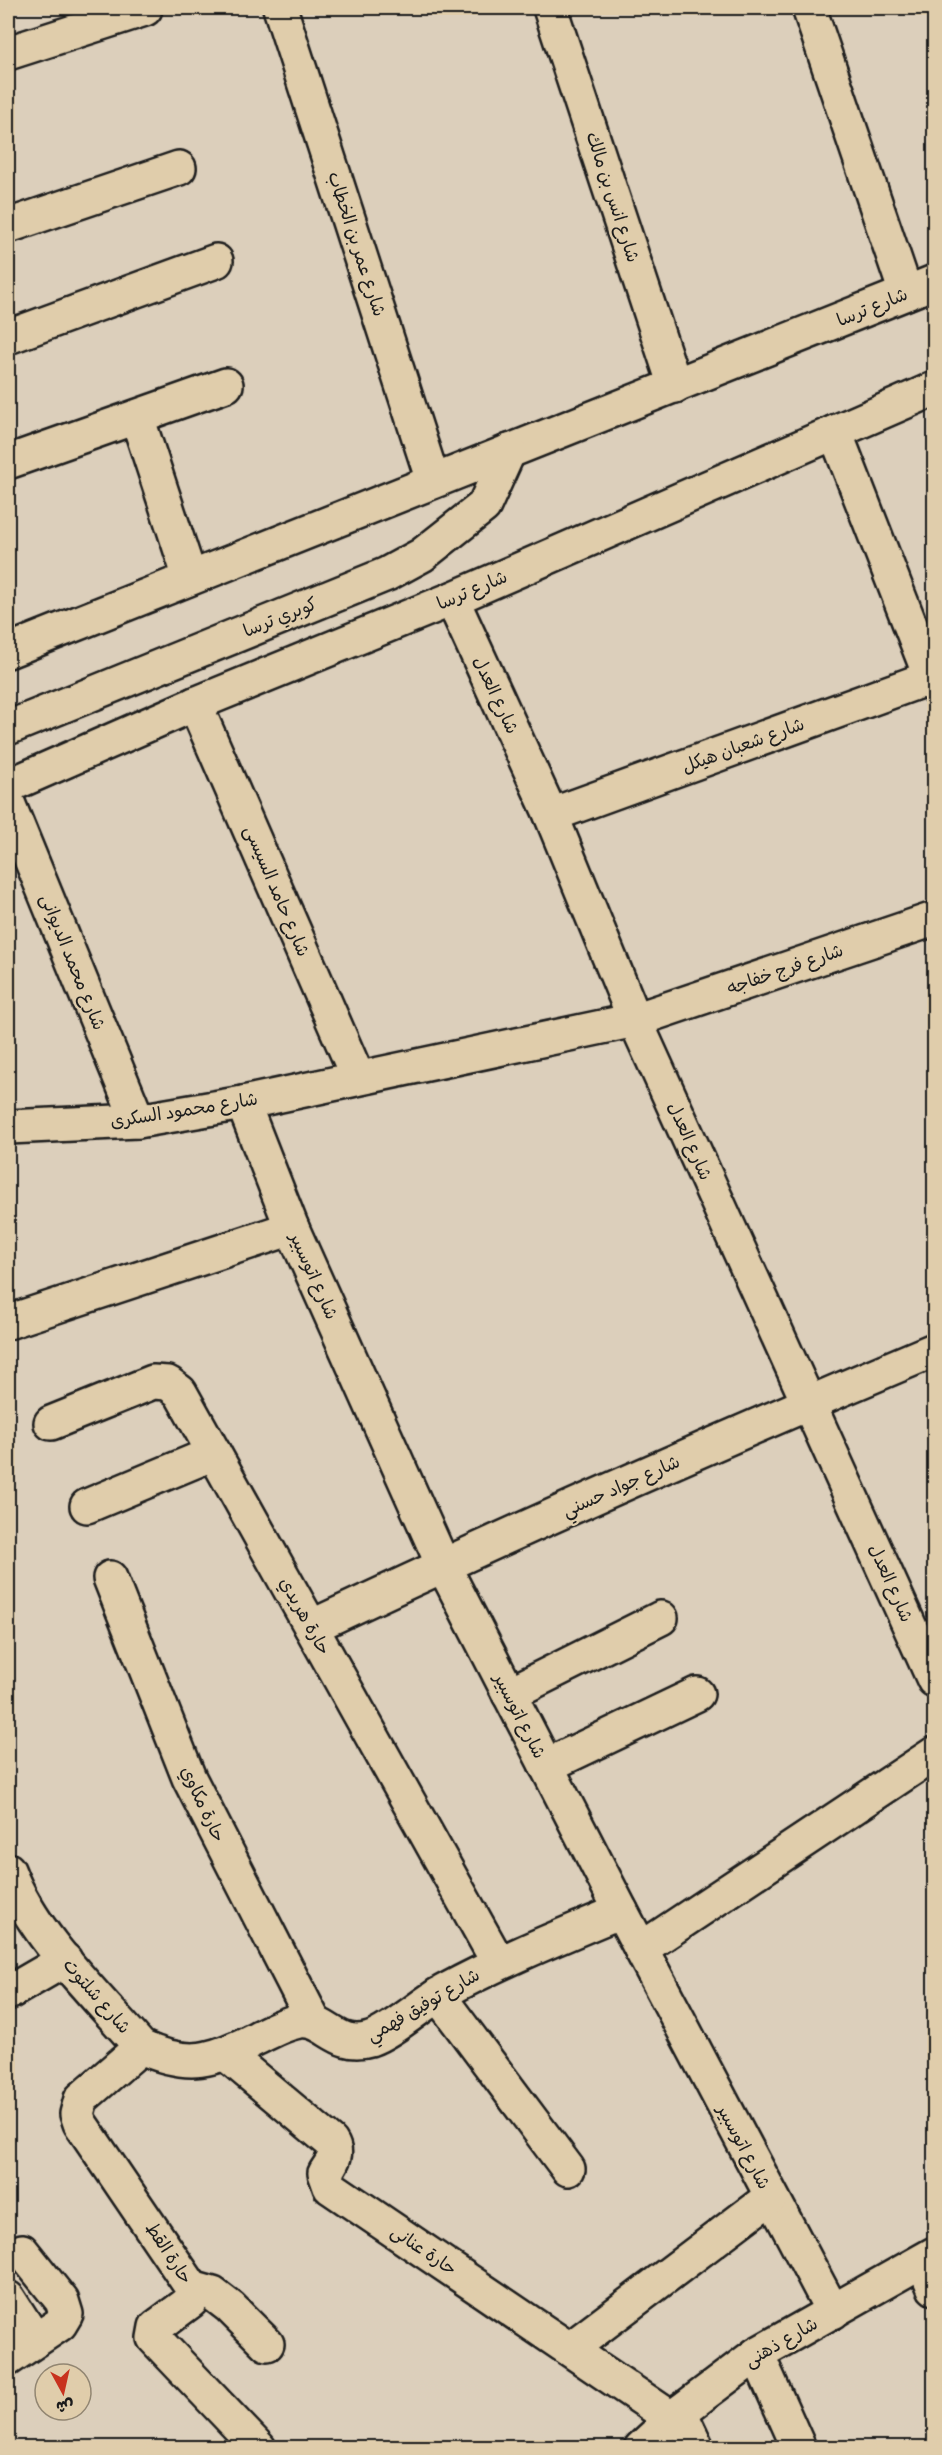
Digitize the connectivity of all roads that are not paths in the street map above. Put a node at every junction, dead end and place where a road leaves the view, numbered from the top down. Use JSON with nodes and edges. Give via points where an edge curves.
{"nodes":[{"id":1,"x":280,"y":8,"type":"edge"},
{"id":2,"x":550,"y":8,"type":"edge"},
{"id":3,"x":809,"y":8,"type":"edge"},
{"id":4,"x":145,"y":9,"type":"dead end"},
{"id":5,"x":8,"y":53,"type":"edge"},
{"id":6,"x":178,"y":168,"type":"dead end"},
{"id":7,"x":8,"y":226,"type":"edge"},
{"id":8,"x":216,"y":261,"type":"dead end"},
{"id":9,"x":920,"y":288,"type":"edge"},
{"id":10,"x":8,"y":337,"type":"edge"},
{"id":11,"x":225,"y":385,"type":"dead end"},
{"id":12,"x":675,"y":386,"type":"junction"},
{"id":13,"x":934,"y":389,"type":"edge"},
{"id":14,"x":138,"y":417,"type":"junction"},
{"id":15,"x":835,"y":432,"type":"junction"},
{"id":16,"x":509,"y":451,"type":"junction"},
{"id":17,"x":8,"y":462,"type":"edge"},
{"id":18,"x":433,"y":481,"type":"junction"},
{"id":19,"x":190,"y":578,"type":"junction"},
{"id":20,"x":452,"y":599,"type":"junction"},
{"id":21,"x":8,"y":651,"type":"edge"},
{"id":22,"x":933,"y":680,"type":"edge"},
{"id":23,"x":195,"y":704,"type":"junction"},
{"id":24,"x":8,"y":728,"type":"edge"},
{"id":25,"x":8,"y":786,"type":"edge"},
{"id":26,"x":8,"y":803,"type":"edge"},
{"id":27,"x":551,"y":815,"type":"junction"},
{"id":28,"x":934,"y":919,"type":"edge"},
{"id":29,"x":635,"y":1020,"type":"junction"},
{"id":30,"x":358,"y":1078,"type":"junction"},
{"id":31,"x":243,"y":1103,"type":"junction"},
{"id":32,"x":138,"y":1121,"type":"junction"},
{"id":33,"x":8,"y":1127,"type":"edge"},
{"id":34,"x":292,"y":1228,"type":"junction"},
{"id":35,"x":8,"y":1322,"type":"edge"},
{"id":36,"x":934,"y":1350,"type":"edge"},
{"id":37,"x":809,"y":1403,"type":"junction"},
{"id":38,"x":51,"y":1423,"type":"dead end"},
{"id":39,"x":214,"y":1453,"type":"junction"},
{"id":40,"x":87,"y":1506,"type":"dead end"},
{"id":41,"x":443,"y":1565,"type":"junction"},
{"id":42,"x":110,"y":1578,"type":"dead end"},
{"id":43,"x":661,"y":1618,"type":"dead end"},
{"id":44,"x":310,"y":1627,"type":"junction"},
{"id":45,"x":934,"y":1680,"type":"edge"},
{"id":46,"x":509,"y":1694,"type":"junction"},
{"id":47,"x":697,"y":1694,"type":"dead end"},
{"id":48,"x":934,"y":1754,"type":"edge"},
{"id":49,"x":546,"y":1766,"type":"junction"},
{"id":50,"x":8,"y":1870,"type":"edge"},
{"id":51,"x":621,"y":1911,"type":"junction"},
{"id":52,"x":641,"y":1949,"type":"junction"},
{"id":53,"x":65,"y":1960,"type":"junction"},
{"id":54,"x":498,"y":1962,"type":"junction"},
{"id":55,"x":8,"y":1993,"type":"edge"},
{"id":56,"x":438,"y":1995,"type":"junction"},
{"id":57,"x":314,"y":2022,"type":"junction"},
{"id":58,"x":141,"y":2047,"type":"junction"},
{"id":59,"x":226,"y":2054,"type":"junction"},
{"id":60,"x":568,"y":2169,"type":"dead end"},
{"id":61,"x":771,"y":2197,"type":"junction"},
{"id":62,"x":22,"y":2251,"type":"dead end"},
{"id":63,"x":930,"y":2268,"type":"edge"},
{"id":64,"x":192,"y":2289,"type":"junction"},
{"id":65,"x":8,"y":2298,"type":"edge"},
{"id":66,"x":833,"y":2312,"type":"junction"},
{"id":67,"x":35,"y":2340,"type":"junction"},
{"id":68,"x":267,"y":2344,"type":"dead end"},
{"id":69,"x":570,"y":2349,"type":"junction"},
{"id":70,"x":757,"y":2354,"type":"junction"},
{"id":71,"x":8,"y":2359,"type":"edge"},
{"id":72,"x":675,"y":2415,"type":"junction"},
{"id":73,"x":259,"y":2448,"type":"edge"},
{"id":74,"x":641,"y":2448,"type":"edge"},
{"id":75,"x":697,"y":2448,"type":"edge"},
{"id":76,"x":800,"y":2448,"type":"edge"}],
"edges":[{"from":1,"to":18,"type":"street","name":"شارع عمر بن الخطاب"},
{"from":2,"to":12,"type":"street","name":"شارع انس بن مالك"},
{"from":3,"to":9,"type":"street"},
{"from":4,"to":5,"type":"street"},
{"from":6,"to":7,"type":"street"},
{"from":8,"to":10,"type":"street"},
{"from":9,"to":12,"type":"street","name":"شارع ترسا"},
{"from":11,"to":14,"type":"street"},
{"from":12,"to":16,"type":"street","name":"شارع ترسا"},
{"from":13,"to":15,"type":"street","name":"شارع ترسا"},
{"from":14,"to":17,"type":"street"},
{"from":14,"to":19,"type":"street"},
{"from":15,"to":20,"type":"street","name":"شارع ترسا"},
{"from":15,"to":22,"type":"street"},
{"from":16,"to":18,"type":"street","name":"شارع ترسا"},
{"from":16,"to":24,"type":"street","name":"كوبري ترسا","via":[[483,506],[422,555],[376,579]]},
{"from":18,"to":19,"type":"street","name":"شارع ترسا"},
{"from":19,"to":21,"type":"street","name":"شارع ترسا"},
{"from":20,"to":23,"type":"street","name":"شارع ترسا"},
{"from":20,"to":27,"type":"street","name":"شارع العدل"},
{"from":22,"to":27,"type":"street","name":"شارع شعبان هيكل"},
{"from":23,"to":25,"type":"street","name":"شارع ترسا"},
{"from":23,"to":30,"type":"street","name":"شارع حامد السيسى"},
{"from":26,"to":32,"type":"street","name":"شارع محمد الديوانى"},
{"from":27,"to":29,"type":"street","name":"شارع العدل"},
{"from":28,"to":29,"type":"street","name":"شارع فرج خفاجه"},
{"from":29,"to":30,"type":"street","name":"شارع فرج خفاجه"},
{"from":29,"to":37,"type":"street","name":"شارع العدل"},
{"from":30,"to":31,"type":"street","name":"شارع محمود السكرى"},
{"from":31,"to":32,"type":"street","name":"شارع محمود السكرى"},
{"from":31,"to":34,"type":"street","name":"شارع اتوسبير"},
{"from":32,"to":33,"type":"street","name":"شارع محمود السكرى"},
{"from":34,"to":35,"type":"street"},
{"from":34,"to":41,"type":"street","name":"شارع اتوسبير"},
{"from":36,"to":37,"type":"street","name":"شارع جواد حسني"},
{"from":37,"to":41,"type":"street","name":"شارع جواد حسني"},
{"from":37,"to":45,"type":"street","name":"شارع العدل"},
{"from":38,"to":39,"type":"street","name":"حارة هريدي","via":[[153,1382],[168,1383],[180,1392]]},
{"from":39,"to":40,"type":"street"},
{"from":39,"to":44,"type":"street","name":"حارة هريدي"},
{"from":41,"to":44,"type":"street","name":"شارع جواد حسني"},
{"from":41,"to":46,"type":"street","name":"شارع اتوسبير"},
{"from":42,"to":57,"type":"street","name":"حارة مكاوي","via":[[189,1778]]},
{"from":43,"to":46,"type":"street"},
{"from":44,"to":54,"type":"street","name":"حارة هريدي"},
{"from":46,"to":49,"type":"street","name":"شارع اتوسبير"},
{"from":47,"to":49,"type":"street"},
{"from":48,"to":52,"type":"street"},
{"from":49,"to":51,"type":"street","name":"شارع اتوسبير"},
{"from":50,"to":53,"type":"street","name":"شارع شلتوت","via":[[32,1917]]},
{"from":51,"to":52,"type":"street","name":"شارع اتوسبير"},
{"from":51,"to":54,"type":"street","name":"شارع توفيق فهمي"},
{"from":52,"to":61,"type":"street","name":"شارع اتوسبير"},
{"from":53,"to":55,"type":"street"},
{"from":53,"to":58,"type":"street","name":"شارع شلتوت"},
{"from":54,"to":56,"type":"street","name":"شارع توفيق فهمي"},
{"from":56,"to":57,"type":"street","name":"شارع توفيق فهمي","via":[[373,2038],[356,2043],[342,2040]]},
{"from":56,"to":60,"type":"street"},
{"from":57,"to":59,"type":"street","via":[[298,2020]]},
{"from":58,"to":59,"type":"street","name":"شارع شلتوت","via":[[181,2059],[205,2060]]},
{"from":58,"to":64,"type":"street","name":"حارة القط","via":[[81,2099],[77,2114]]},
{"from":59,"to":69,"type":"street","name":"حارة عنانى","via":[[331,2142],[336,2155],[325,2173],[330,2187]]},
{"from":61,"to":66,"type":"street","name":"شارع اتوسبير"},
{"from":61,"to":69,"type":"street"},
{"from":62,"to":67,"type":"street","via":[[62,2301],[66,2314],[60,2324]]},
{"from":63,"to":66,"type":"street","name":"شارع ذهنى"},
{"from":64,"to":68,"type":"street","via":[[213,2294]]},
{"from":64,"to":73,"type":"street","name":"حارة القط","via":[[190,2301],[156,2327],[154,2338]]},
{"from":65,"to":67,"type":"street"},
{"from":66,"to":70,"type":"street","name":"شارع ذهنى"},
{"from":67,"to":71,"type":"street"},
{"from":69,"to":72,"type":"street","name":"حارة عنانى"},
{"from":70,"to":72,"type":"street","name":"شارع ذهنى"},
{"from":70,"to":76,"type":"street"},
{"from":72,"to":74,"type":"street","name":"شارع ذهنى"},
{"from":72,"to":75,"type":"street"}]}
